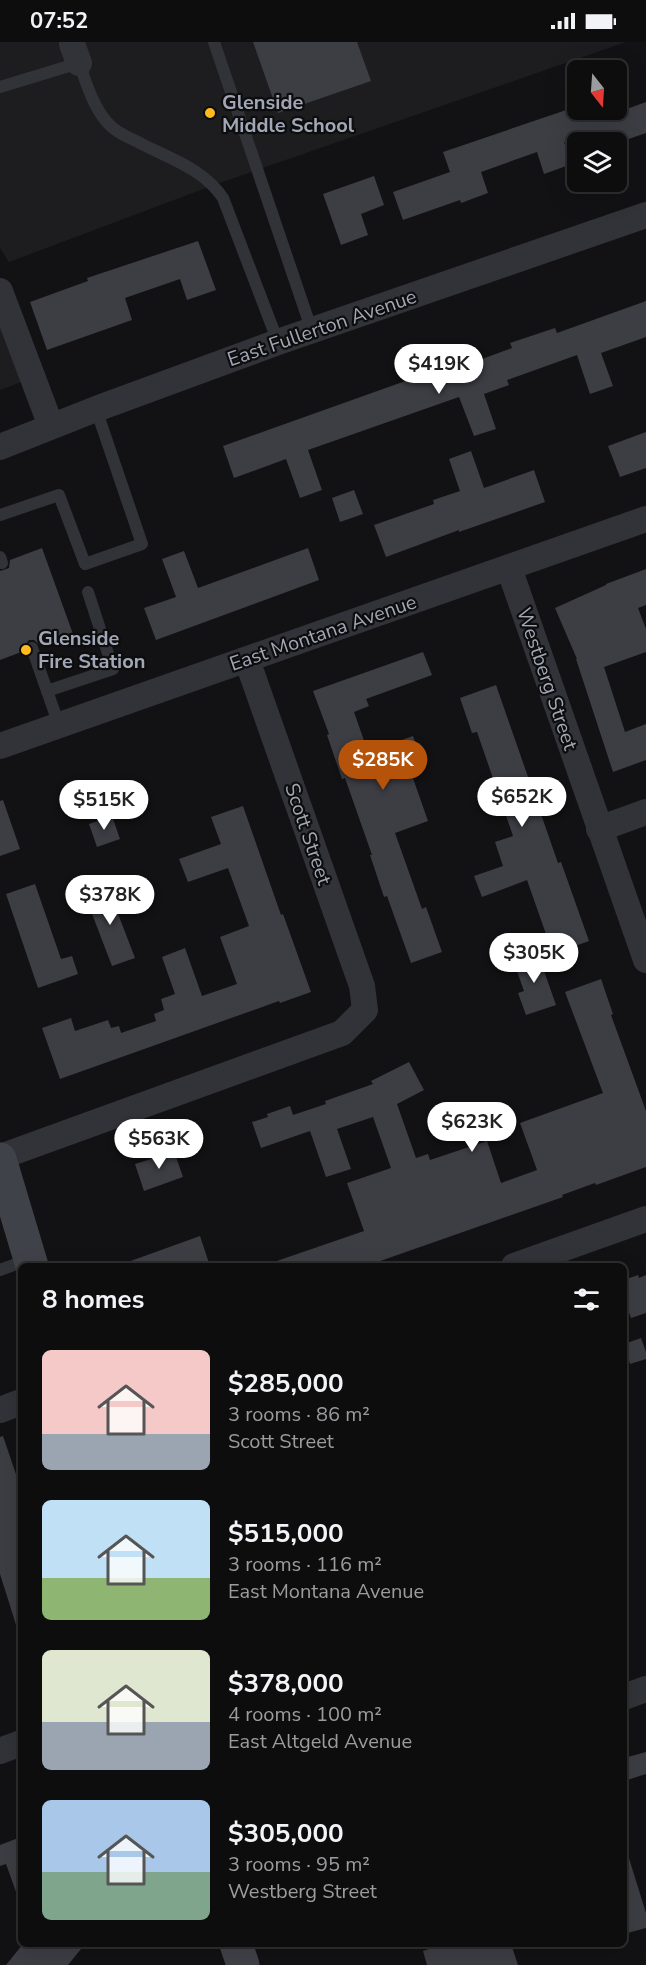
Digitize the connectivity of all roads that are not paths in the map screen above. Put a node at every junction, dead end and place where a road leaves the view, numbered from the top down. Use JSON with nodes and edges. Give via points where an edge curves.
{"nodes":[{"id":1,"x":214,"y":42,"type":"edge"},
{"id":2,"x":75,"y":48,"type":"edge"},
{"id":3,"x":0,"y":87,"type":"edge"},
{"id":4,"x":646,"y":215,"type":"edge"},
{"id":5,"x":0,"y":291,"type":"edge"},
{"id":6,"x":312,"y":331,"type":"junction"},
{"id":7,"x":278,"y":342,"type":"junction"},
{"id":8,"x":96,"y":409,"type":"junction"},
{"id":9,"x":51,"y":426,"type":"junction"},
{"id":10,"x":0,"y":447,"type":"edge"},
{"id":11,"x":0,"y":515,"type":"edge"},
{"id":12,"x":646,"y":519,"type":"edge"},
{"id":13,"x":509,"y":568,"type":"junction"},
{"id":14,"x":88,"y":592,"type":"dead end"},
{"id":15,"x":32,"y":648,"type":"dead end"},
{"id":16,"x":247,"y":660,"type":"junction"},
{"id":17,"x":47,"y":691,"type":"junction"},
{"id":18,"x":59,"y":725,"type":"junction"},
{"id":19,"x":0,"y":746,"type":"edge"},
{"id":20,"x":646,"y":812,"type":"edge"},
{"id":21,"x":599,"y":829,"type":"junction"},
{"id":22,"x":646,"y":960,"type":"edge"},
{"id":23,"x":0,"y":1158,"type":"edge"},
{"id":24,"x":646,"y":1219,"type":"edge"},
{"id":25,"x":21,"y":1263,"type":"edge"},
{"id":26,"x":522,"y":1263,"type":"edge"},
{"id":27,"x":18,"y":1403,"type":"edge"},
{"id":28,"x":0,"y":1410,"type":"edge"},
{"id":29,"x":646,"y":1689,"type":"edge"},
{"id":30,"x":627,"y":1696,"type":"edge"},
{"id":31,"x":18,"y":1744,"type":"edge"},
{"id":32,"x":0,"y":1751,"type":"edge"},
{"id":33,"x":237,"y":1947,"type":"edge"},
{"id":34,"x":243,"y":1965,"type":"edge"}],
"edges":[{"from":1,"to":6,"type":"lane"},
{"from":2,"to":3,"type":"lane"},
{"from":2,"to":7,"type":"lane","via":[[97,107],[107,122],[118,132],[192,167],[223,198]]},
{"from":4,"to":6,"type":"street","name":"East Fullerton Avenue"},
{"from":5,"to":9,"type":"street"},
{"from":6,"to":7,"type":"street","name":"East Fullerton Avenue"},
{"from":7,"to":8,"type":"street","name":"East Fullerton Avenue"},
{"from":8,"to":9,"type":"street","name":"East Fullerton Avenue"},
{"from":8,"to":11,"type":"lane","via":[[142,544],[85,564],[59,495]]},
{"from":9,"to":10,"type":"street","name":"East Fullerton Avenue"},
{"from":12,"to":13,"type":"street","name":"East Montana Avenue"},
{"from":13,"to":16,"type":"street","name":"East Montana Avenue"},
{"from":13,"to":21,"type":"street","name":"Westberg Street"},
{"from":14,"to":17,"type":"lane","via":[[113,669]]},
{"from":15,"to":17,"type":"lane"},
{"from":16,"to":18,"type":"street","name":"East Montana Avenue"},
{"from":16,"to":23,"type":"street","name":"Scott Street","via":[[362,986],[365,1010],[342,1033]]},
{"from":17,"to":18,"type":"lane"},
{"from":18,"to":19,"type":"street","name":"East Montana Avenue"},
{"from":20,"to":21,"type":"street"},
{"from":21,"to":22,"type":"street","name":"Westberg Street"},
{"from":23,"to":25,"type":"main road"},
{"from":24,"to":26,"type":"street"},
{"from":27,"to":28,"type":"street"},
{"from":29,"to":30,"type":"street"},
{"from":31,"to":32,"type":"street"},
{"from":33,"to":34,"type":"main road"}]}
